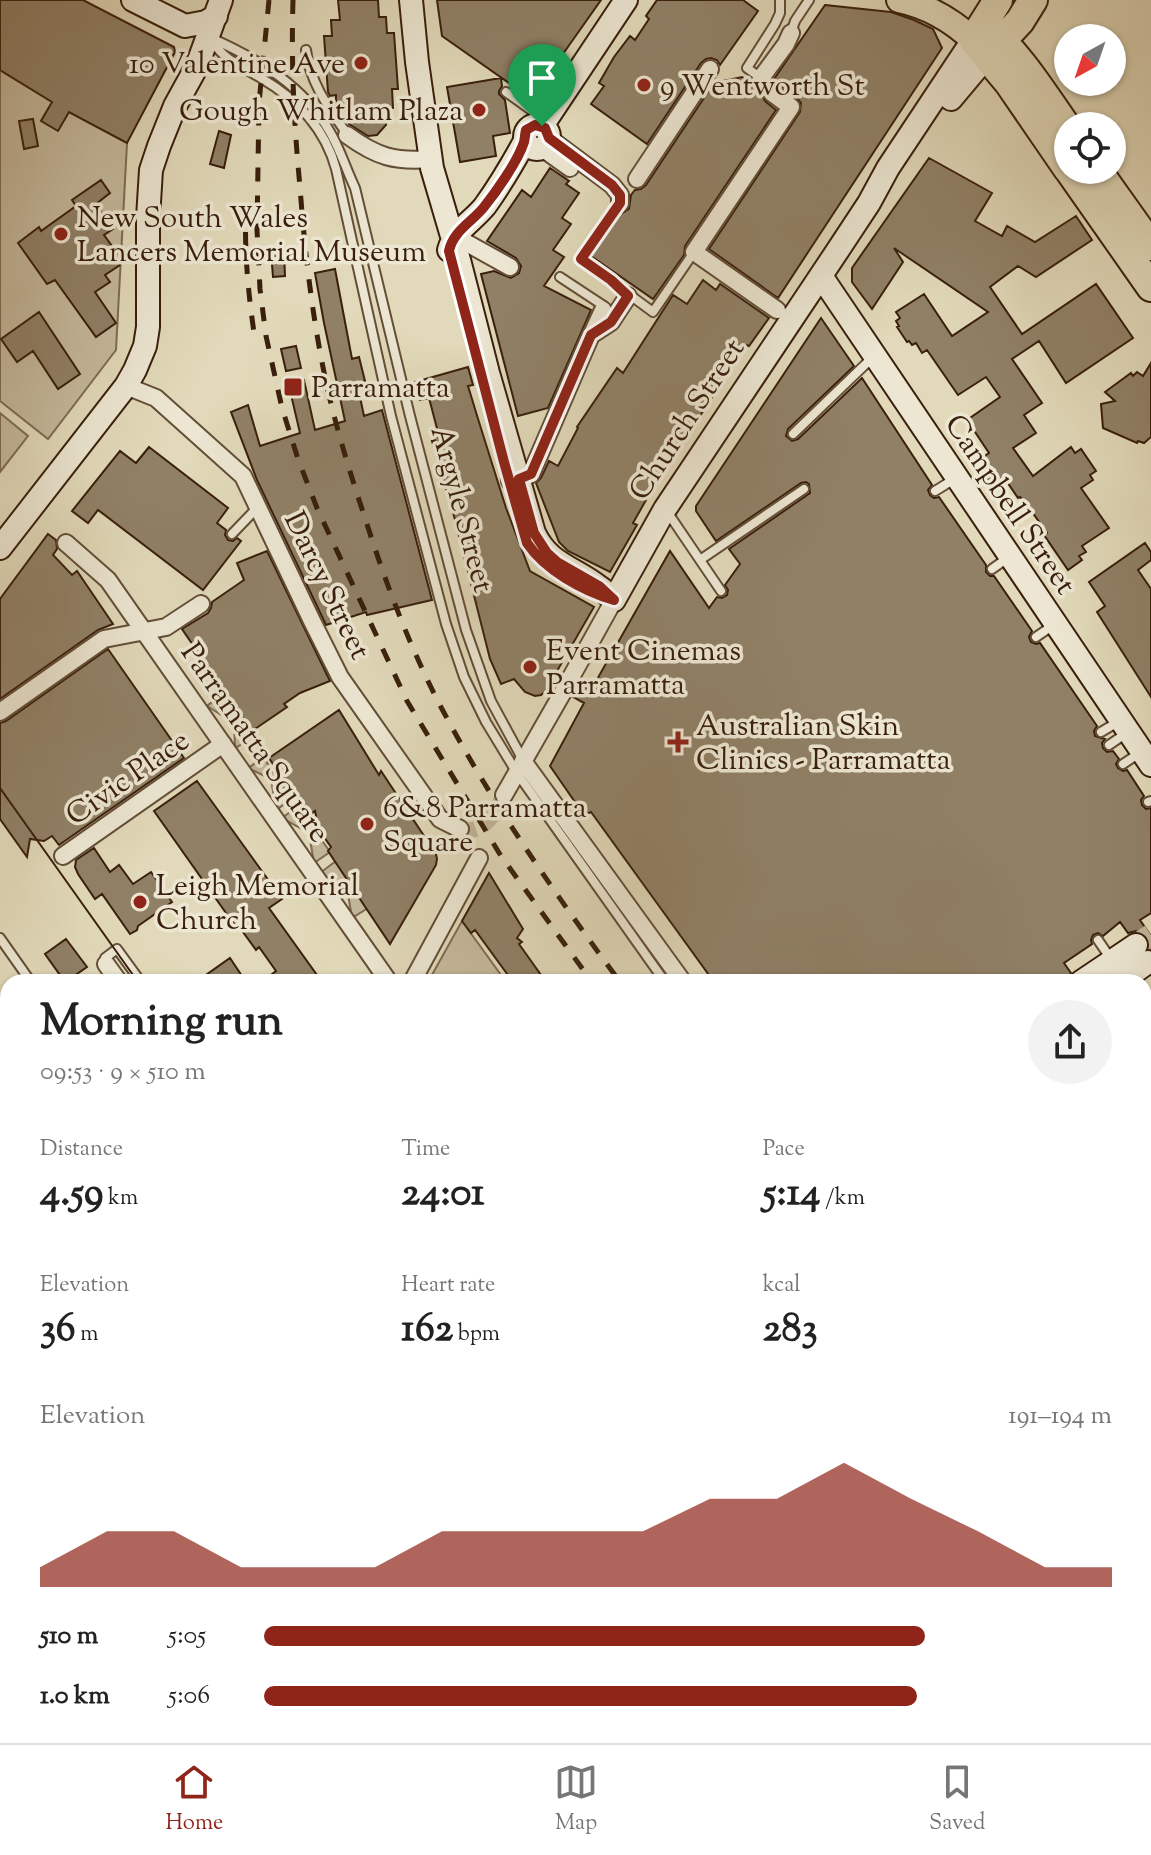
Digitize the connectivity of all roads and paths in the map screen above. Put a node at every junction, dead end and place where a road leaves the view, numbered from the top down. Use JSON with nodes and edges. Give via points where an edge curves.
{"nodes":[{"id":1,"x":133,"y":0,"type":"edge"},
{"id":2,"x":411,"y":0,"type":"edge"},
{"id":3,"x":626,"y":0,"type":"edge"},
{"id":4,"x":780,"y":0,"type":"edge"},
{"id":5,"x":809,"y":0,"type":"edge"},
{"id":6,"x":899,"y":0,"type":"edge"},
{"id":7,"x":942,"y":0,"type":"edge"},
{"id":8,"x":998,"y":0,"type":"edge"},
{"id":9,"x":1033,"y":0,"type":"edge"},
{"id":10,"x":215,"y":17,"type":"edge"},
{"id":11,"x":791,"y":33,"type":"joint"},
{"id":12,"x":993,"y":44,"type":"junction"},
{"id":13,"x":306,"y":50,"type":"dead end"},
{"id":14,"x":710,"y":69,"type":"dead end"},
{"id":15,"x":761,"y":78,"type":"junction"},
{"id":16,"x":506,"y":92,"type":"dead end"},
{"id":17,"x":772,"y":93,"type":"joint"},
{"id":18,"x":1054,"y":113,"type":"edge"},
{"id":19,"x":347,"y":135,"type":"joint"},
{"id":20,"x":540,"y":137,"type":"junction"},
{"id":21,"x":1054,"y":149,"type":"edge"},
{"id":22,"x":431,"y":159,"type":"junction"},
{"id":23,"x":1079,"y":184,"type":"edge"},
{"id":24,"x":1107,"y":184,"type":"edge"},
{"id":25,"x":628,"y":190,"type":"junction"},
{"id":26,"x":606,"y":224,"type":"junction"},
{"id":27,"x":602,"y":238,"type":"dead end"},
{"id":28,"x":461,"y":241,"type":"junction"},
{"id":29,"x":1151,"y":246,"type":"edge"},
{"id":30,"x":694,"y":252,"type":"junction"},
{"id":31,"x":510,"y":267,"type":"dead end"},
{"id":32,"x":821,"y":276,"type":"junction"},
{"id":33,"x":560,"y":277,"type":"dead end"},
{"id":34,"x":1151,"y":287,"type":"edge"},
{"id":35,"x":628,"y":296,"type":"junction"},
{"id":36,"x":603,"y":310,"type":"joint"},
{"id":37,"x":777,"y":310,"type":"dead end"},
{"id":38,"x":591,"y":335,"type":"junction"},
{"id":39,"x":874,"y":356,"type":"junction"},
{"id":40,"x":126,"y":386,"type":"junction"},
{"id":41,"x":793,"y":434,"type":"dead end"},
{"id":42,"x":956,"y":477,"type":"junction"},
{"id":43,"x":514,"y":480,"type":"junction"},
{"id":44,"x":804,"y":489,"type":"dead end"},
{"id":45,"x":935,"y":491,"type":"dead end"},
{"id":46,"x":259,"y":506,"type":"junction"},
{"id":47,"x":665,"y":509,"type":"junction"},
{"id":48,"x":232,"y":534,"type":"dead end"},
{"id":49,"x":66,"y":543,"type":"dead end"},
{"id":50,"x":0,"y":548,"type":"edge"},
{"id":51,"x":700,"y":560,"type":"junction"},
{"id":52,"x":721,"y":591,"type":"dead end"},
{"id":53,"x":614,"y":600,"type":"junction"},
{"id":54,"x":201,"y":604,"type":"dead end"},
{"id":55,"x":1055,"y":624,"type":"junction"},
{"id":56,"x":144,"y":631,"type":"junction"},
{"id":57,"x":1036,"y":637,"type":"dead end"},
{"id":58,"x":0,"y":712,"type":"edge"},
{"id":59,"x":1125,"y":726,"type":"junction"},
{"id":60,"x":1101,"y":732,"type":"dead end"},
{"id":61,"x":223,"y":744,"type":"junction"},
{"id":62,"x":1109,"y":745,"type":"dead end"},
{"id":63,"x":1139,"y":760,"type":"edge"},
{"id":64,"x":520,"y":767,"type":"junction"},
{"id":65,"x":504,"y":795,"type":"tunnel mouth"},
{"id":66,"x":460,"y":829,"type":"dead end"},
{"id":67,"x":63,"y":856,"type":"dead end"},
{"id":68,"x":479,"y":858,"type":"dead end"},
{"id":69,"x":0,"y":938,"type":"edge"},
{"id":70,"x":1098,"y":940,"type":"dead end"},
{"id":71,"x":1147,"y":944,"type":"tunnel mouth"},
{"id":72,"x":106,"y":964,"type":"joint"},
{"id":73,"x":1116,"y":972,"type":"edge"},
{"id":74,"x":25,"y":974,"type":"edge"},
{"id":75,"x":113,"y":974,"type":"edge"},
{"id":76,"x":135,"y":974,"type":"edge"},
{"id":77,"x":383,"y":974,"type":"edge"},
{"id":78,"x":416,"y":974,"type":"edge"},
{"id":79,"x":660,"y":974,"type":"edge"},
{"id":80,"x":677,"y":974,"type":"edge"}],
"edges":[{"from":1,"to":10,"type":"street","via":[[185,26]]},
{"from":2,"to":22,"type":"street"},
{"from":3,"to":20,"type":"street"},
{"from":4,"to":15,"type":"lane","via":[[775,24],[747,68]]},
{"from":5,"to":11,"type":"lane"},
{"from":6,"to":12,"type":"main road"},
{"from":7,"to":12,"type":"main road"},
{"from":8,"to":12,"type":"highway","name":"Church Street"},
{"from":9,"to":12,"type":"highway","name":"Church Street","via":[[1020,21]]},
{"from":10,"to":40,"type":"street","via":[[151,170],[148,327]]},
{"from":10,"to":64,"type":"lane","name":"Argyle Street","via":[[236,49],[289,83],[314,108],[355,188],[473,653]]},
{"from":10,"to":64,"type":"lane","name":"Argyle Street","via":[[220,54],[298,105],[317,125],[333,155],[391,416],[451,639],[473,697]]},
{"from":11,"to":15,"type":"street"},
{"from":12,"to":18,"type":"highway"},
{"from":12,"to":21,"type":"highway","via":[[1009,83]]},
{"from":12,"to":32,"type":"street","name":"Church Street","via":[[899,177],[869,203]]},
{"from":13,"to":19,"type":"lane","via":[[313,82]]},
{"from":14,"to":25,"type":"street"},
{"from":15,"to":17,"type":"lane"},
{"from":16,"to":20,"type":"lane"},
{"from":17,"to":30,"type":"street","via":[[791,107]]},
{"from":19,"to":22,"type":"street","via":[[386,157]]},
{"from":20,"to":25,"type":"street"},
{"from":20,"to":28,"type":"street","via":[[483,224]]},
{"from":22,"to":28,"type":"street","via":[[444,211]]},
{"from":23,"to":34,"type":"highway"},
{"from":24,"to":29,"type":"highway"},
{"from":25,"to":26,"type":"lane"},
{"from":26,"to":27,"type":"lane"},
{"from":26,"to":35,"type":"lane","via":[[581,259]]},
{"from":28,"to":31,"type":"street"},
{"from":28,"to":43,"type":"street"},
{"from":30,"to":35,"type":"lane","via":[[653,312]]},
{"from":30,"to":37,"type":"street"},
{"from":32,"to":39,"type":"street","name":"Campbell Street"},
{"from":32,"to":47,"type":"street","name":"Church Street"},
{"from":33,"to":36,"type":"lane"},
{"from":35,"to":38,"type":"street","via":[[611,322]]},
{"from":36,"to":38,"type":"street"},
{"from":38,"to":43,"type":"street","via":[[531,474]]},
{"from":39,"to":41,"type":"lane"},
{"from":39,"to":42,"type":"street","name":"Campbell Street"},
{"from":40,"to":46,"type":"street","name":"Darcy Street","via":[[156,398],[198,434],[243,476]]},
{"from":40,"to":50,"type":"street"},
{"from":42,"to":45,"type":"lane"},
{"from":42,"to":55,"type":"street","name":"Campbell Street","via":[[1001,563]]},
{"from":43,"to":53,"type":"street","via":[[547,553]]},
{"from":44,"to":51,"type":"lane"},
{"from":46,"to":48,"type":"lane"},
{"from":46,"to":66,"type":"street","name":"Darcy Street","via":[[340,677],[440,819]]},
{"from":47,"to":51,"type":"lane"},
{"from":47,"to":53,"type":"street","name":"Church Street"},
{"from":49,"to":56,"type":"street","name":"Parramatta Square","via":[[108,580]]},
{"from":51,"to":52,"type":"lane"},
{"from":53,"to":64,"type":"street","name":"Church Street"},
{"from":54,"to":56,"type":"street","via":[[166,627]]},
{"from":55,"to":57,"type":"lane"},
{"from":55,"to":59,"type":"street","name":"Campbell Street"},
{"from":56,"to":58,"type":"street","via":[[104,639]]},
{"from":56,"to":61,"type":"street","name":"Parramatta Square"},
{"from":59,"to":60,"type":"lane"},
{"from":59,"to":62,"type":"lane"},
{"from":59,"to":63,"type":"street","name":"Campbell Street"},
{"from":61,"to":67,"type":"street","name":"Civic Place"},
{"from":61,"to":77,"type":"street","name":"Parramatta Square"},
{"from":64,"to":65,"type":"street","name":"Church Street"},
{"from":64,"to":79,"type":"lane","name":"Argyle Street"},
{"from":64,"to":80,"type":"street","name":"Argyle Street"},
{"from":68,"to":78,"type":"street"},
{"from":69,"to":74,"type":"lane"},
{"from":70,"to":73,"type":"lane"},
{"from":71,"to":73,"type":"street"},
{"from":72,"to":75,"type":"street"},
{"from":72,"to":76,"type":"lane","via":[[105,958],[117,949]]}]}
